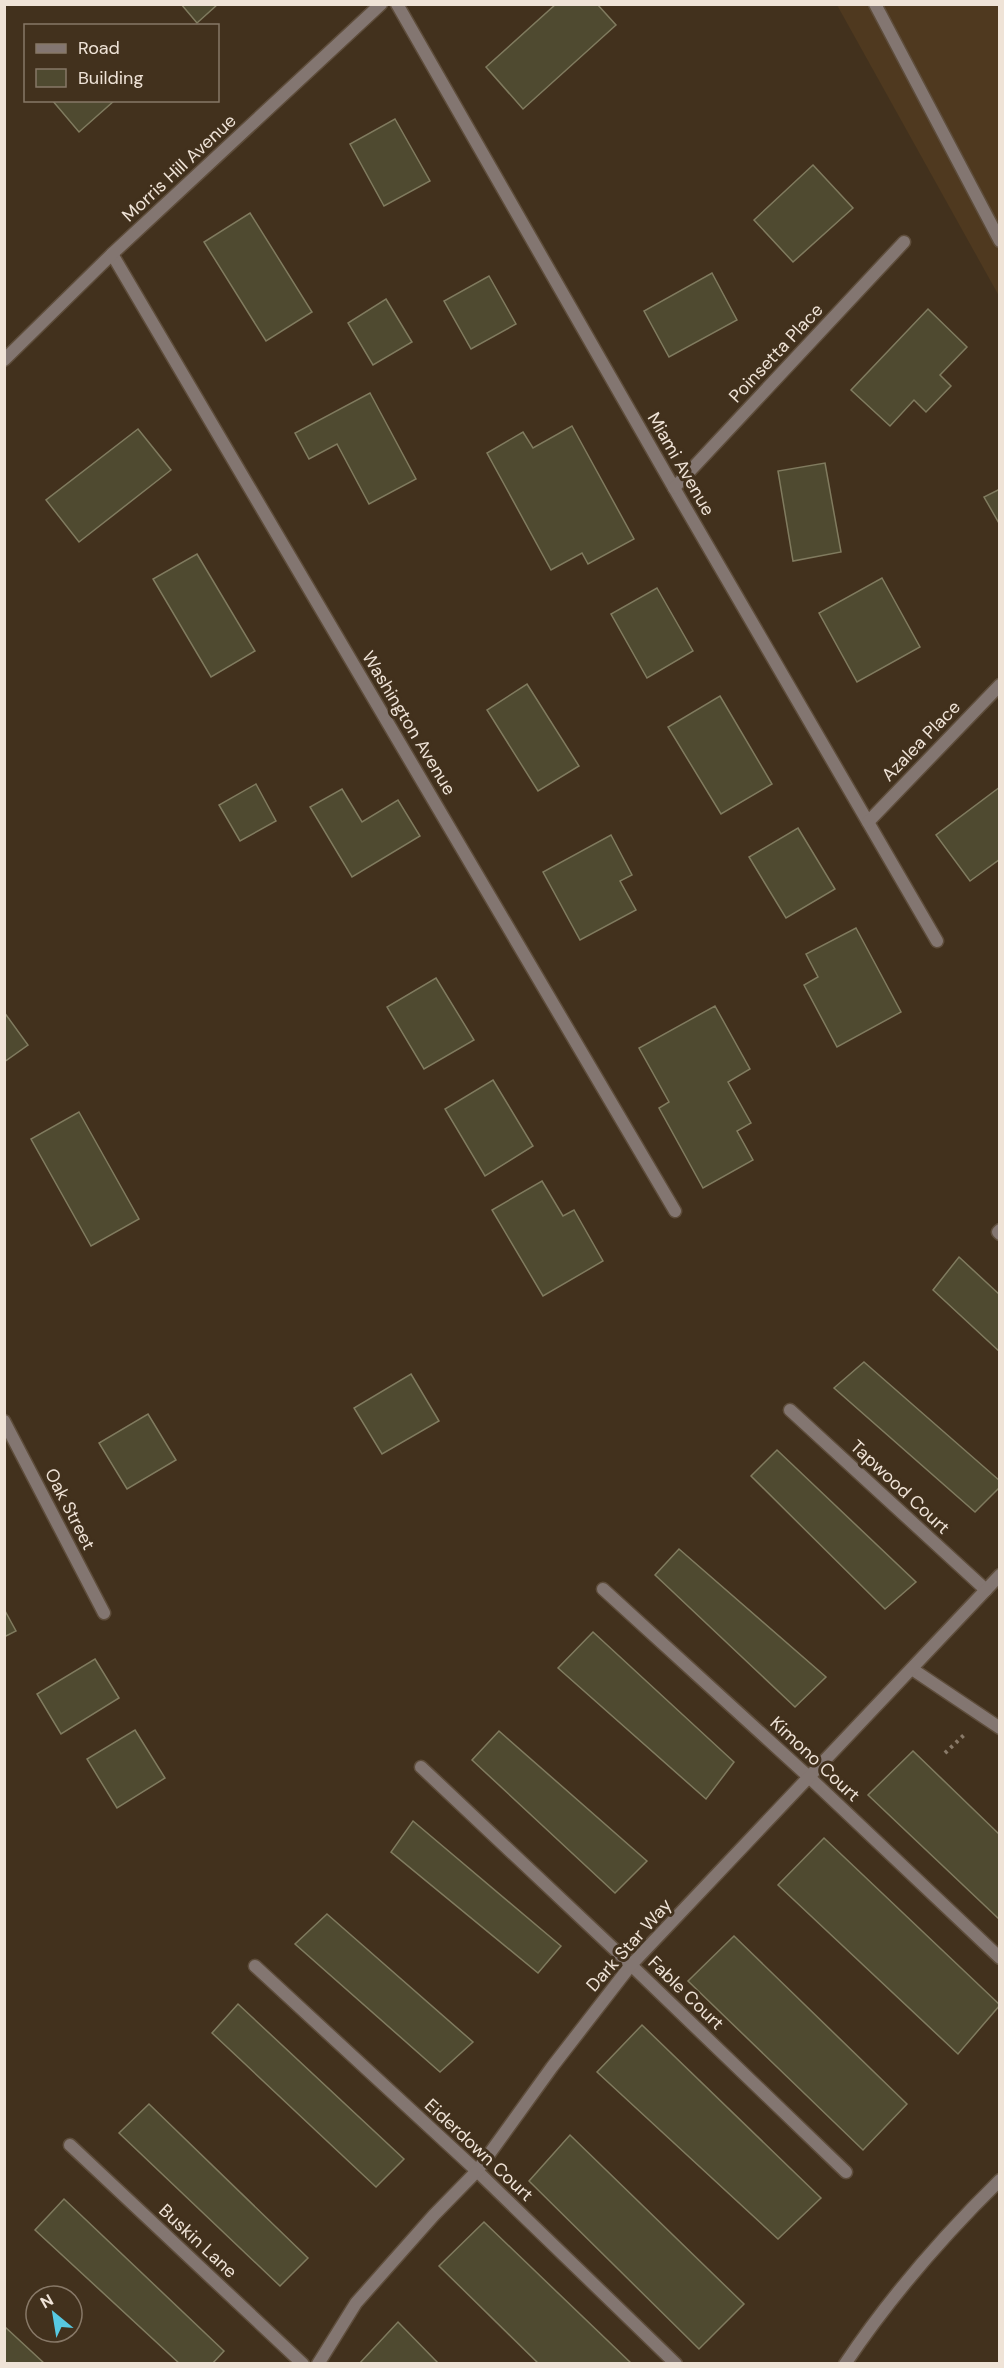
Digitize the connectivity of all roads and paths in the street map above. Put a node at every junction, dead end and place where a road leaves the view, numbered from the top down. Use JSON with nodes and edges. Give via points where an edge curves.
{"nodes":[{"id":1,"x":381,"y":4,"type":"edge"},
{"id":2,"x":397,"y":4,"type":"edge"},
{"id":3,"x":875,"y":4,"type":"edge"},
{"id":4,"x":999,"y":241,"type":"edge"},
{"id":5,"x":904,"y":242,"type":"dead end"},
{"id":6,"x":112,"y":254,"type":"junction"},
{"id":7,"x":4,"y":360,"type":"edge"},
{"id":8,"x":674,"y":488,"type":"junction"},
{"id":9,"x":999,"y":685,"type":"edge"},
{"id":10,"x":868,"y":822,"type":"junction"},
{"id":11,"x":937,"y":940,"type":"dead end"},
{"id":12,"x":675,"y":1211,"type":"dead end"},
{"id":13,"x":790,"y":1410,"type":"dead end"},
{"id":14,"x":4,"y":1421,"type":"edge"},
{"id":15,"x":999,"y":1575,"type":"edge"},
{"id":16,"x":603,"y":1589,"type":"dead end"},
{"id":17,"x":986,"y":1590,"type":"junction"},
{"id":18,"x":104,"y":1613,"type":"dead end"},
{"id":19,"x":912,"y":1669,"type":"junction"},
{"id":20,"x":999,"y":1728,"type":"edge"},
{"id":21,"x":964,"y":1735,"type":"dead end"},
{"id":22,"x":945,"y":1753,"type":"dead end"},
{"id":23,"x":421,"y":1767,"type":"dead end"},
{"id":24,"x":810,"y":1778,"type":"junction"},
{"id":25,"x":999,"y":1958,"type":"edge"},
{"id":26,"x":631,"y":1965,"type":"junction"},
{"id":27,"x":255,"y":1966,"type":"dead end"},
{"id":28,"x":70,"y":2145,"type":"dead end"},
{"id":29,"x":477,"y":2171,"type":"junction"},
{"id":30,"x":846,"y":2172,"type":"dead end"},
{"id":31,"x":999,"y":2180,"type":"edge"},
{"id":32,"x":303,"y":2364,"type":"edge"},
{"id":33,"x":318,"y":2364,"type":"edge"},
{"id":34,"x":676,"y":2364,"type":"edge"},
{"id":35,"x":845,"y":2364,"type":"edge"}],
"edges":[{"from":1,"to":6,"type":"street","name":"Morris Hill Avenue"},
{"from":2,"to":8,"type":"street","name":"Miami Avenue"},
{"from":3,"to":4,"type":"street"},
{"from":5,"to":8,"type":"street","name":"Poinsetta Place"},
{"from":6,"to":7,"type":"street","name":"Morris Hill Avenue"},
{"from":6,"to":12,"type":"street","name":"Washington Avenue"},
{"from":8,"to":10,"type":"street","name":"Miami Avenue"},
{"from":9,"to":10,"type":"street","name":"Azalea Place"},
{"from":10,"to":11,"type":"street","name":"Miami Avenue"},
{"from":13,"to":17,"type":"street","name":"Tapwood Court"},
{"from":14,"to":18,"type":"street","name":"Oak Street"},
{"from":15,"to":17,"type":"street","name":"Dark Star Way"},
{"from":16,"to":24,"type":"street","name":"Kimono Court"},
{"from":17,"to":19,"type":"street","name":"Dark Star Way"},
{"from":19,"to":20,"type":"street"},
{"from":19,"to":24,"type":"street","name":"Dark Star Way"},
{"from":21,"to":22,"type":"path"},
{"from":23,"to":26,"type":"street","name":"Fable Court"},
{"from":24,"to":25,"type":"street","name":"Kimono Court"},
{"from":24,"to":26,"type":"street","name":"Dark Star Way"},
{"from":26,"to":29,"type":"street","name":"Dark Star Way"},
{"from":26,"to":30,"type":"street","name":"Fable Court"},
{"from":27,"to":29,"type":"street","name":"Eiderdown Court"},
{"from":28,"to":32,"type":"street","name":"Buskin Lane"},
{"from":29,"to":33,"type":"street","name":"Dark Star Way","via":[[356,2303]]},
{"from":29,"to":34,"type":"street","name":"Eiderdown Court"},
{"from":31,"to":35,"type":"street","via":[[957,2222],[871,2325]]}]}
